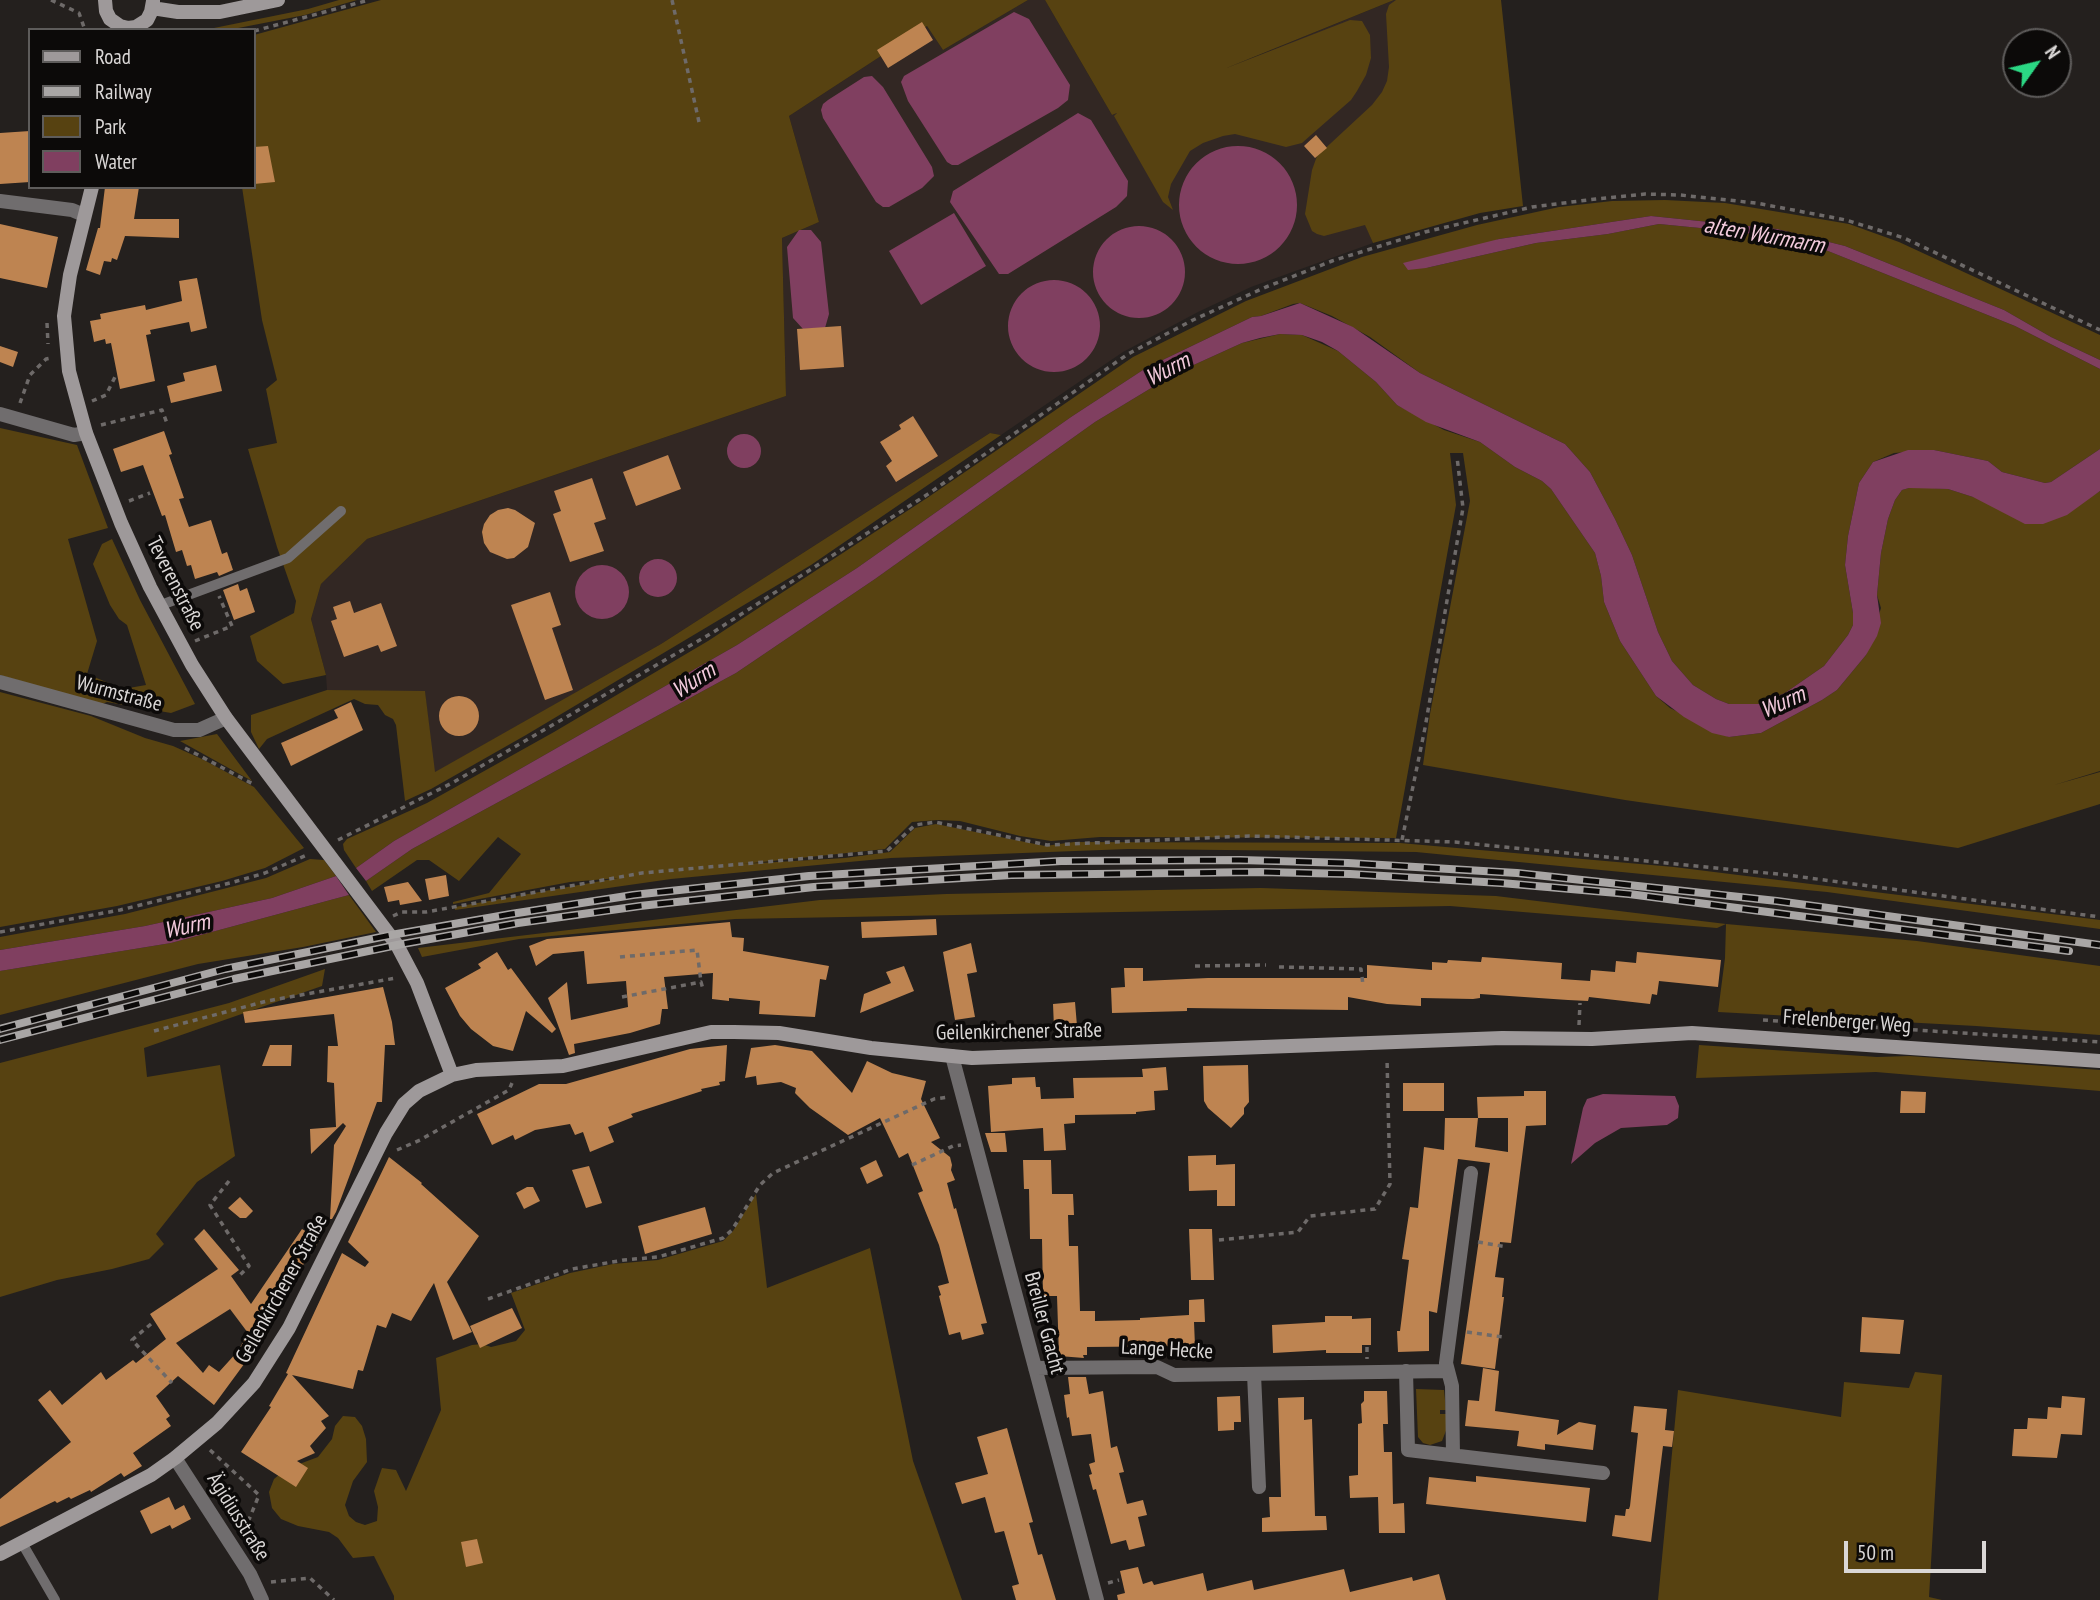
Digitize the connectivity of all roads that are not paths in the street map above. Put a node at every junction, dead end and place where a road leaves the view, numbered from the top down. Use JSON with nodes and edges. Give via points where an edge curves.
{"nodes":[{"id":1,"x":105,"y":0,"type":"edge"},
{"id":2,"x":278,"y":0,"type":"edge"},
{"id":3,"x":152,"y":4,"type":"edge"},
{"id":4,"x":126,"y":28,"type":"edge"},
{"id":5,"x":131,"y":28,"type":"edge"},
{"id":6,"x":91,"y":189,"type":"edge"},
{"id":7,"x":0,"y":201,"type":"edge"},
{"id":8,"x":84,"y":215,"type":"junction"},
{"id":9,"x":0,"y":414,"type":"edge"},
{"id":10,"x":86,"y":431,"type":"junction"},
{"id":11,"x":341,"y":511,"type":"dead end"},
{"id":12,"x":161,"y":605,"type":"junction"},
{"id":13,"x":0,"y":682,"type":"edge"},
{"id":14,"x":226,"y":718,"type":"junction"},
{"id":15,"x":1592,"y":1039,"type":"joint"},
{"id":16,"x":952,"y":1056,"type":"junction"},
{"id":17,"x":2100,"y":1062,"type":"edge"},
{"id":18,"x":452,"y":1074,"type":"junction"},
{"id":19,"x":1471,"y":1173,"type":"dead end"},
{"id":20,"x":1035,"y":1368,"type":"junction"},
{"id":21,"x":1406,"y":1371,"type":"junction"},
{"id":22,"x":1446,"y":1371,"type":"junction"},
{"id":23,"x":1254,"y":1374,"type":"junction"},
{"id":24,"x":1452,"y":1455,"type":"junction"},
{"id":25,"x":175,"y":1458,"type":"junction"},
{"id":26,"x":1604,"y":1473,"type":"dead end"},
{"id":27,"x":1259,"y":1488,"type":"dead end"},
{"id":28,"x":22,"y":1544,"type":"junction"},
{"id":29,"x":0,"y":1554,"type":"edge"},
{"id":30,"x":55,"y":1600,"type":"edge"},
{"id":31,"x":261,"y":1600,"type":"edge"},
{"id":32,"x":1097,"y":1600,"type":"edge"}],
"edges":[{"from":1,"to":4,"type":"main road","via":[[110,19]]},
{"from":2,"to":3,"type":"main road","via":[[220,12],[178,12]]},
{"from":3,"to":5,"type":"main road","via":[[144,23]]},
{"from":6,"to":8,"type":"main road","name":"Teverenstraße"},
{"from":7,"to":8,"type":"street"},
{"from":8,"to":10,"type":"main road","name":"Teverenstraße","via":[[64,316],[69,371]]},
{"from":9,"to":10,"type":"street","via":[[74,435]]},
{"from":10,"to":12,"type":"main road","name":"Teverenstraße"},
{"from":11,"to":12,"type":"lane","via":[[288,558]]},
{"from":12,"to":14,"type":"main road","name":"Teverenstraße"},
{"from":13,"to":14,"type":"street","name":"Wurmstraße","via":[[174,730],[199,730]]},
{"from":14,"to":18,"type":"main road","name":"Teverenstraße","via":[[320,849],[397,945]]},
{"from":15,"to":16,"type":"main road","name":"Geilenkirchener Straße"},
{"from":15,"to":17,"type":"main road","name":"Frelenberger Weg","via":[[1692,1033]]},
{"from":16,"to":18,"type":"main road","name":"Geilenkirchener Straße","via":[[779,1033],[710,1032],[563,1066]]},
{"from":16,"to":20,"type":"street","name":"Breiller Gracht"},
{"from":18,"to":25,"type":"main road","name":"Geilenkirchener Straße","via":[[404,1104],[289,1328],[254,1383],[217,1423]]},
{"from":19,"to":22,"type":"street"},
{"from":20,"to":23,"type":"street","name":"Lange Hecke","via":[[1157,1367],[1174,1375]]},
{"from":20,"to":32,"type":"street","name":"Breiller Gracht"},
{"from":21,"to":22,"type":"street","name":"Lange Hecke"},
{"from":21,"to":23,"type":"street","name":"Lange Hecke"},
{"from":21,"to":24,"type":"street","via":[[1408,1450]]},
{"from":22,"to":24,"type":"street","via":[[1451,1386]]},
{"from":23,"to":27,"type":"street"},
{"from":24,"to":26,"type":"street"},
{"from":25,"to":28,"type":"main road","name":"Geilenkirchener Straße"},
{"from":25,"to":31,"type":"street","name":"Ägidiusstraße","via":[[250,1574]]},
{"from":28,"to":29,"type":"main road","name":"Geilenkirchener Straße"},
{"from":28,"to":30,"type":"lane"}]}
